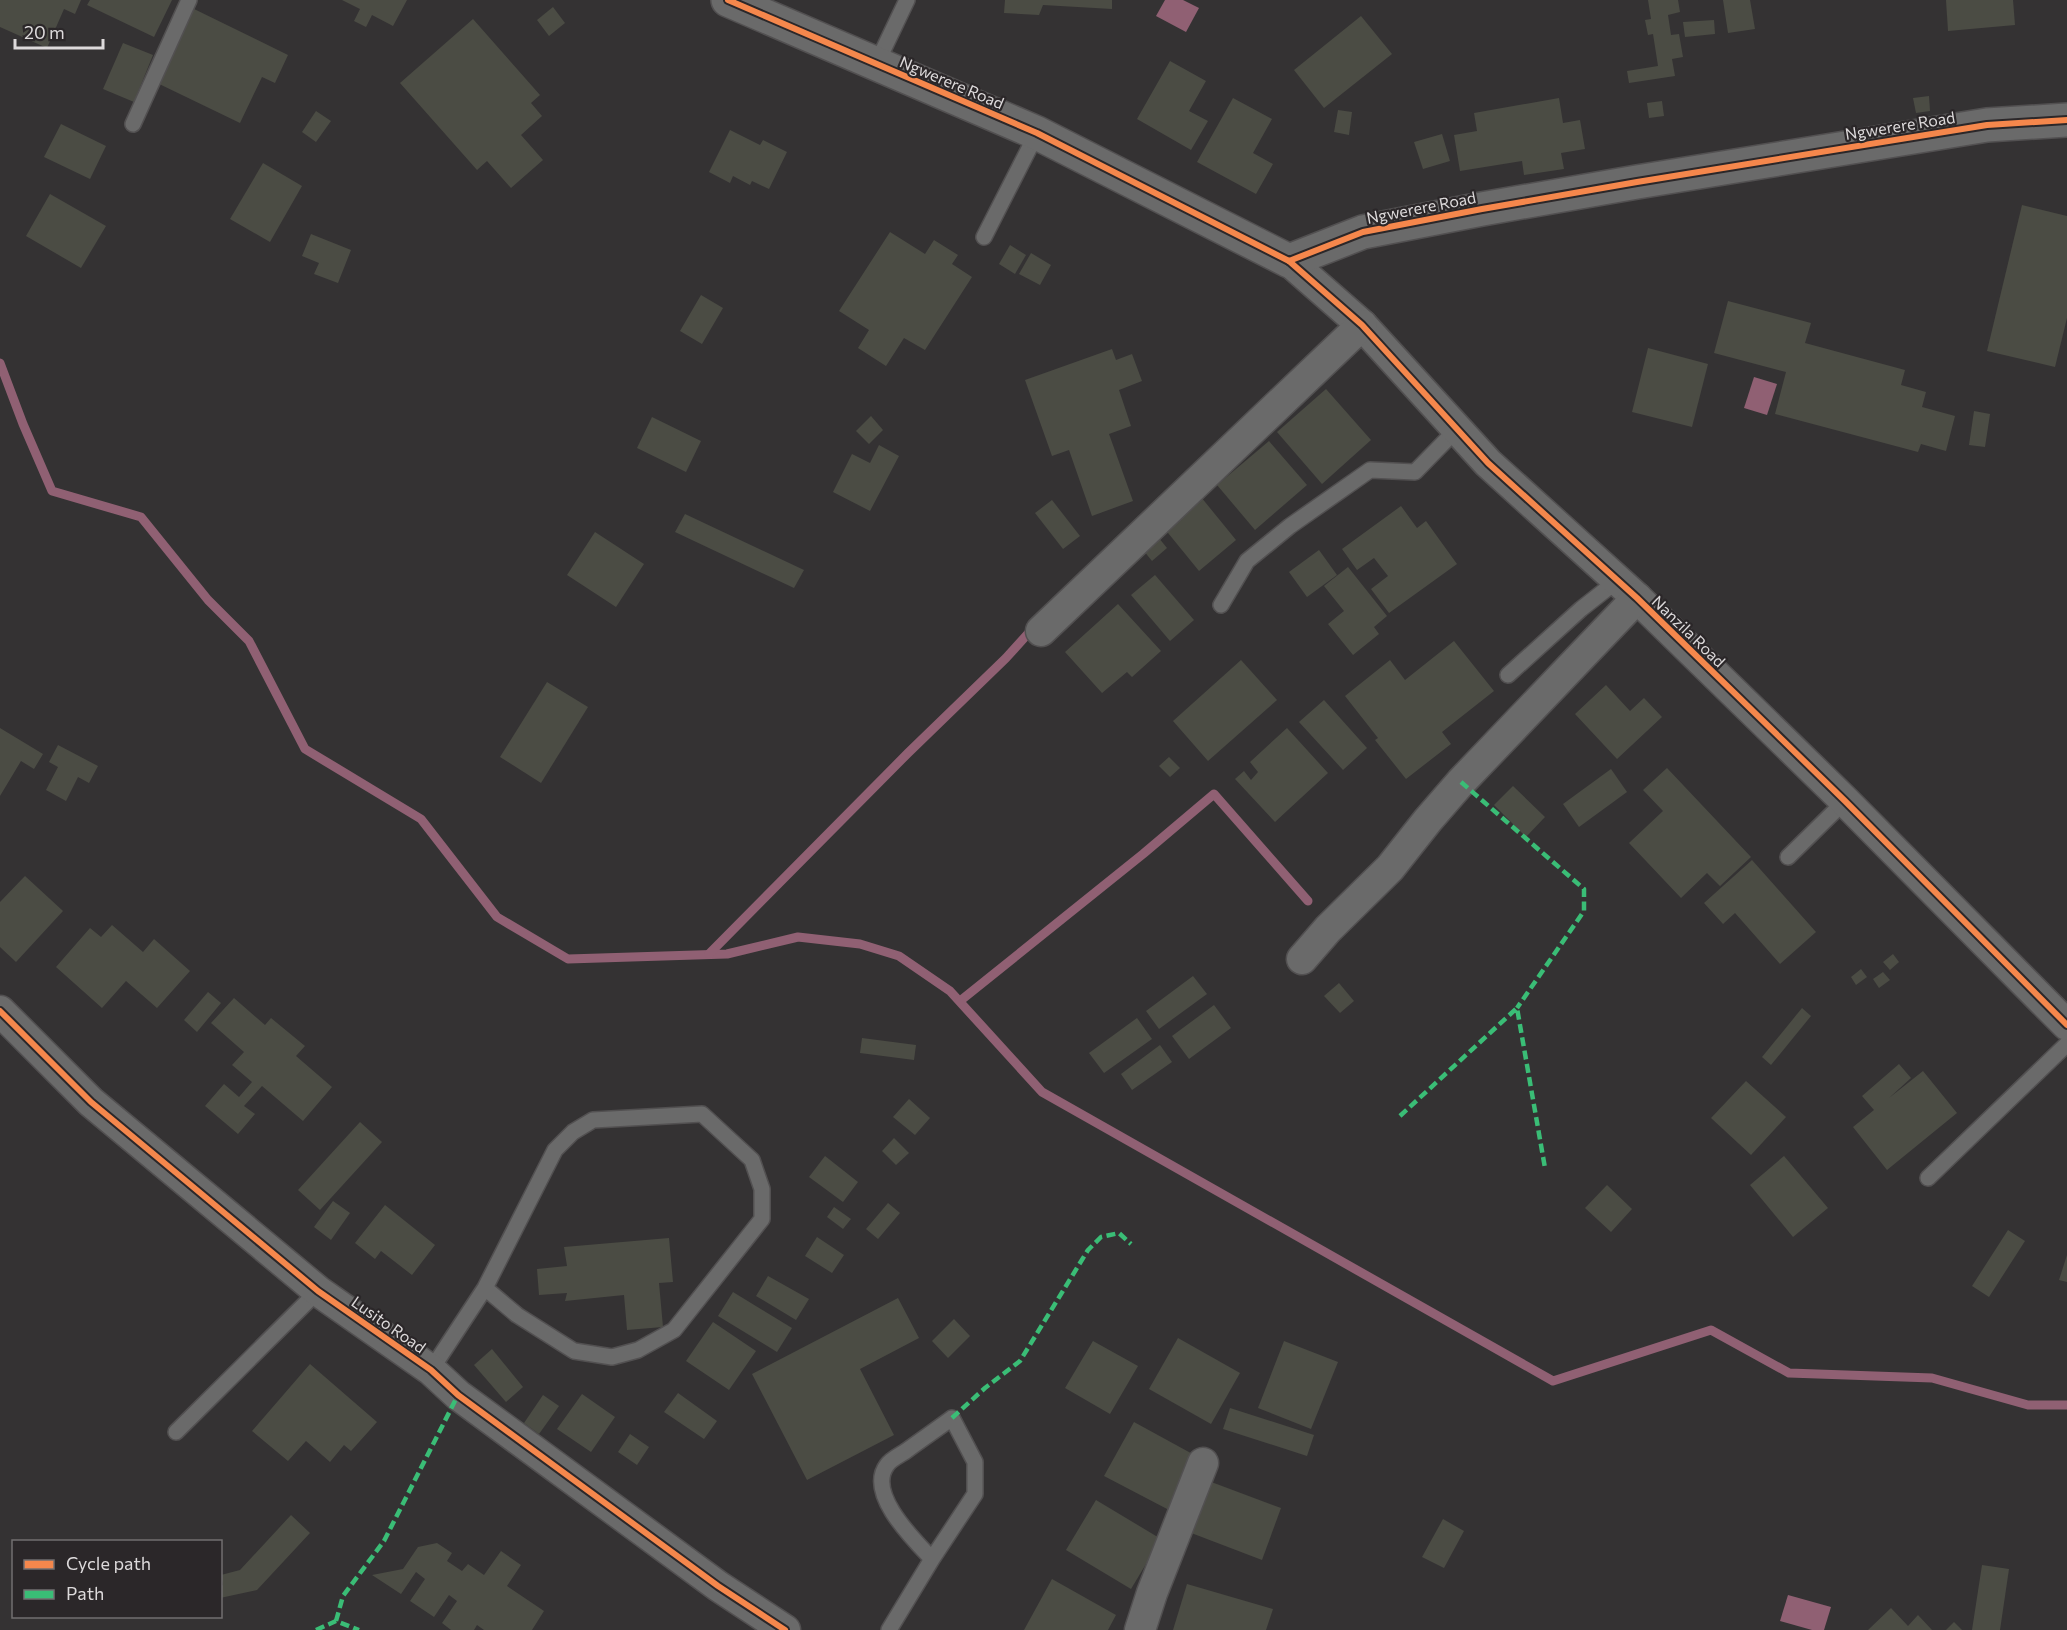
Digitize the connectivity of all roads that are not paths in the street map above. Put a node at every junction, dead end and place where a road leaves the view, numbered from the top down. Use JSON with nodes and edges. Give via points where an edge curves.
{"nodes":[{"id":1,"x":189,"y":0,"type":"edge"},
{"id":2,"x":728,"y":0,"type":"edge"},
{"id":3,"x":907,"y":0,"type":"edge"},
{"id":4,"x":876,"y":65,"type":"junction"},
{"id":5,"x":2067,"y":120,"type":"edge"},
{"id":6,"x":133,"y":124,"type":"dead end"},
{"id":7,"x":1037,"y":133,"type":"junction"},
{"id":8,"x":984,"y":237,"type":"dead end"},
{"id":9,"x":1289,"y":261,"type":"junction"},
{"id":10,"x":1362,"y":325,"type":"junction"},
{"id":11,"x":1457,"y":429,"type":"junction"},
{"id":12,"x":1628,"y":589,"type":"junction"},
{"id":13,"x":1221,"y":605,"type":"dead end"},
{"id":14,"x":1041,"y":631,"type":"dead end"},
{"id":15,"x":1508,"y":675,"type":"dead end"},
{"id":16,"x":1845,"y":801,"type":"junction"},
{"id":17,"x":1788,"y":857,"type":"dead end"},
{"id":18,"x":1302,"y":959,"type":"dead end"},
{"id":19,"x":0,"y":1011,"type":"edge"},
{"id":20,"x":2067,"y":1025,"type":"edge"},
{"id":21,"x":2067,"y":1044,"type":"edge"},
{"id":22,"x":1928,"y":1178,"type":"dead end"},
{"id":23,"x":485,"y":1288,"type":"junction"},
{"id":24,"x":318,"y":1291,"type":"junction"},
{"id":25,"x":431,"y":1370,"type":"junction"},
{"id":26,"x":176,"y":1432,"type":"dead end"},
{"id":27,"x":1203,"y":1463,"type":"dead end"},
{"id":28,"x":932,"y":1559,"type":"junction"},
{"id":29,"x":785,"y":1630,"type":"edge"},
{"id":30,"x":889,"y":1630,"type":"edge"},
{"id":31,"x":1140,"y":1630,"type":"edge"}],
"edges":[{"from":1,"to":6,"type":"lane"},
{"from":2,"to":4,"type":"street","name":"Ngwerere Road"},
{"from":3,"to":4,"type":"lane"},
{"from":4,"to":7,"type":"street","name":"Ngwerere Road"},
{"from":5,"to":9,"type":"street","name":"Ngwerere Road","via":[[1987,125],[1482,209],[1363,232]]},
{"from":7,"to":8,"type":"lane"},
{"from":7,"to":9,"type":"street","name":"Ngwerere Road"},
{"from":9,"to":10,"type":"street","name":"Nanzila Road"},
{"from":10,"to":11,"type":"street","name":"Nanzila Road"},
{"from":10,"to":14,"type":"street"},
{"from":11,"to":12,"type":"street","name":"Nanzila Road","via":[[1488,463]]},
{"from":11,"to":13,"type":"lane","via":[[1415,472],[1370,470],[1290,526],[1247,561]]},
{"from":12,"to":15,"type":"lane","via":[[1581,609]]},
{"from":12,"to":16,"type":"street","name":"Nanzila Road"},
{"from":12,"to":18,"type":"street","via":[[1390,868]]},
{"from":16,"to":17,"type":"lane"},
{"from":16,"to":20,"type":"street","name":"Nanzila Road"},
{"from":19,"to":24,"type":"street","name":"Lusito Road","via":[[91,1102]]},
{"from":21,"to":22,"type":"lane"},
{"from":23,"to":23,"type":"lane","via":[[517,1315],[574,1351],[612,1357],[638,1350],[674,1330],[762,1220],[762,1189],[752,1160],[702,1114],[593,1120],[555,1150]]},
{"from":23,"to":25,"type":"lane"},
{"from":24,"to":25,"type":"street","name":"Lusito Road"},
{"from":24,"to":26,"type":"lane"},
{"from":25,"to":29,"type":"street","name":"Lusito Road","via":[[458,1395],[718,1586]]},
{"from":27,"to":31,"type":"street"},
{"from":28,"to":28,"type":"lane","via":[[975,1494],[975,1462],[952,1418],[888,1463],[881,1478],[882,1491],[893,1512]]},
{"from":28,"to":30,"type":"lane"}]}
